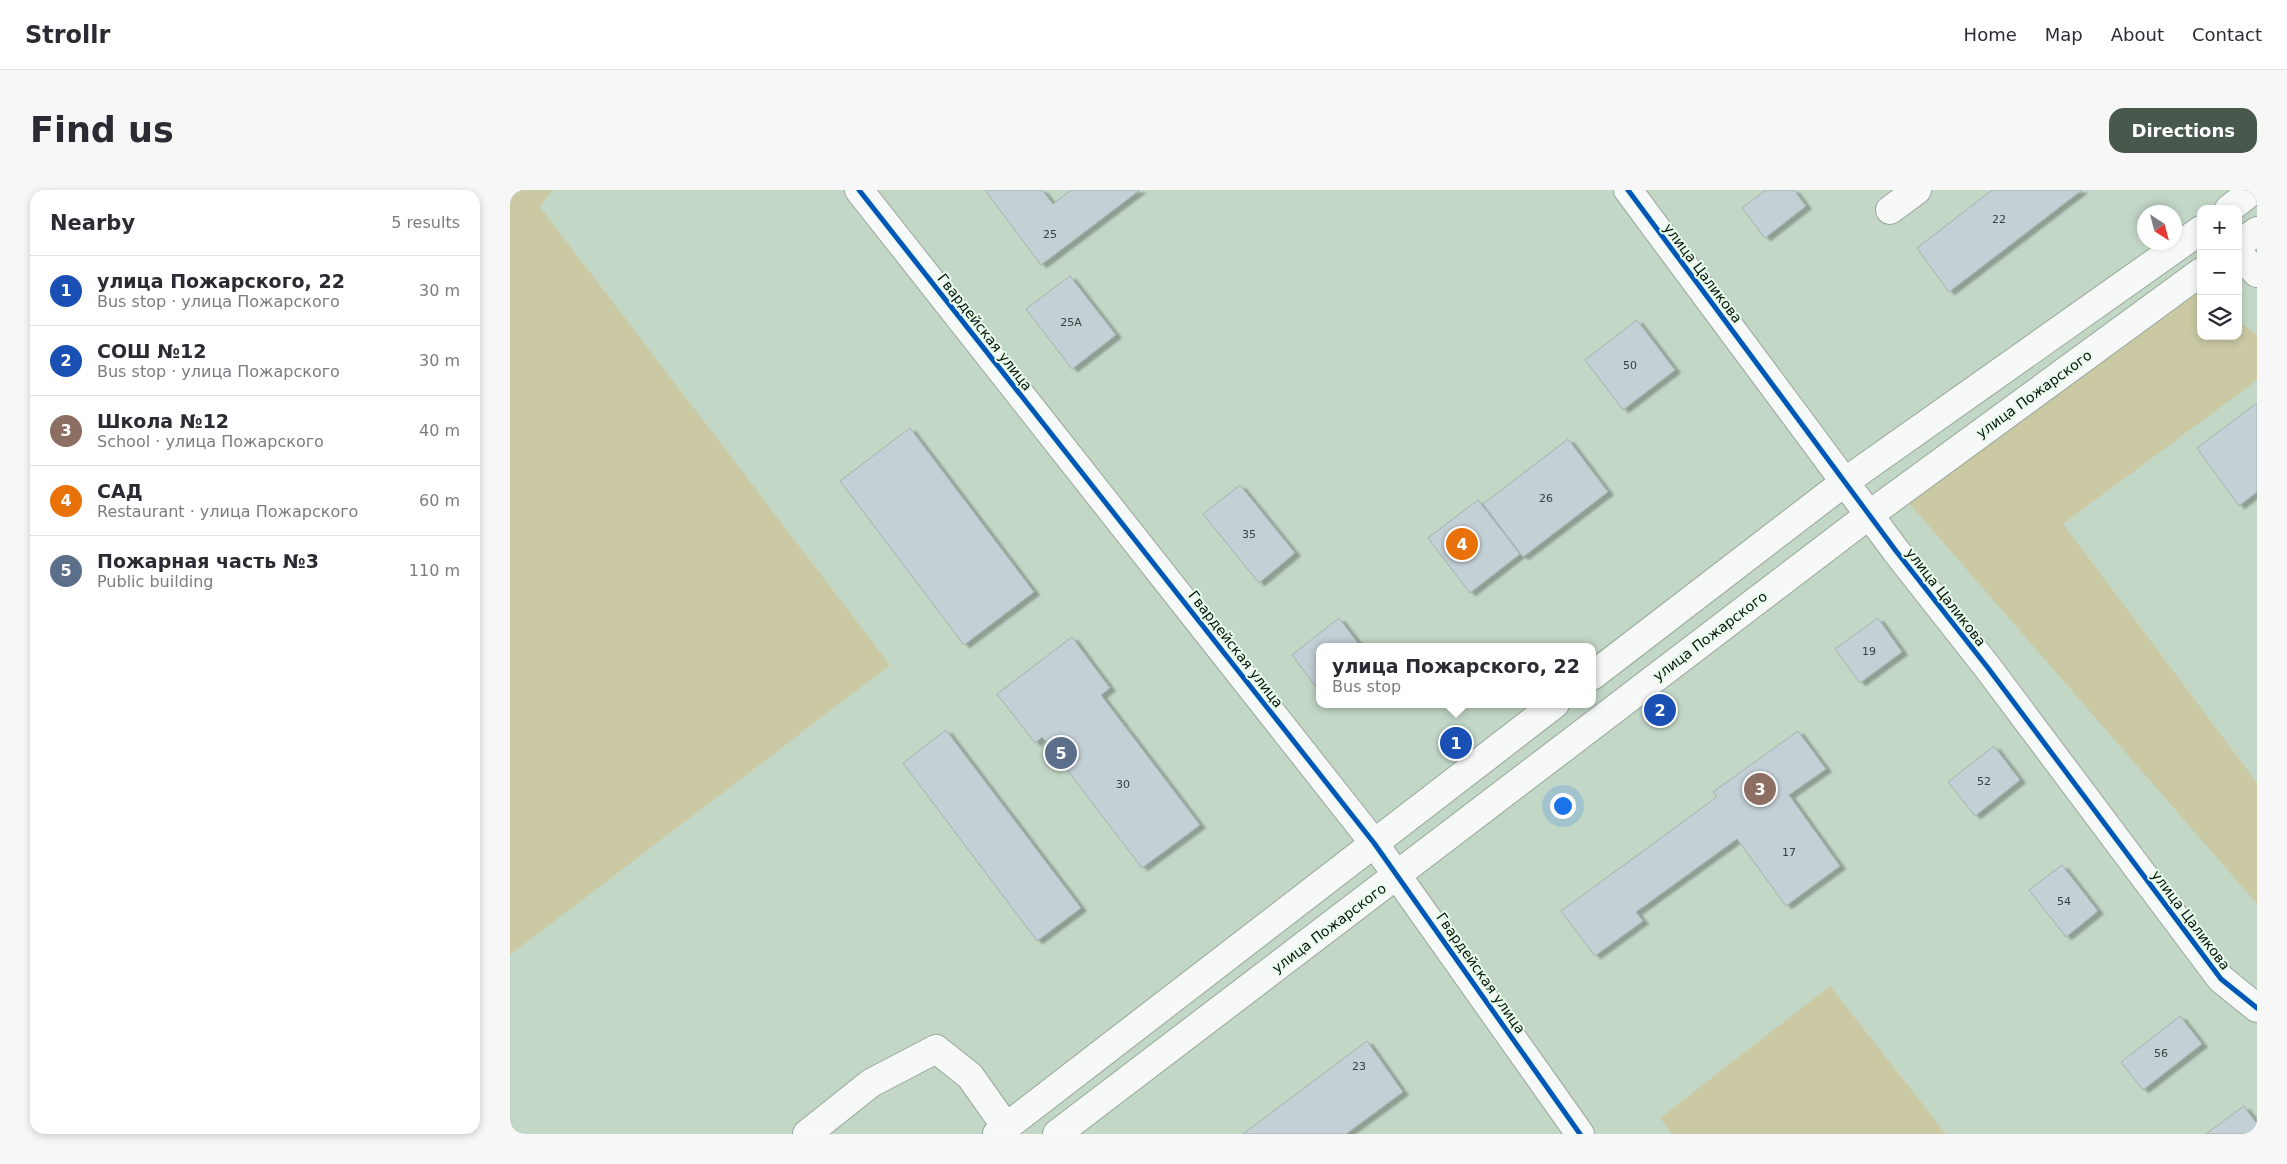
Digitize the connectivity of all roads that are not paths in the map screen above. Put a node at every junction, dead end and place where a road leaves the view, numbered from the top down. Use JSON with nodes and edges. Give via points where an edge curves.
{"nodes":[{"id":1,"x":859,"y":190,"type":"edge"},
{"id":2,"x":1628,"y":190,"type":"edge"},
{"id":3,"x":1917,"y":190,"type":"edge"},
{"id":4,"x":2253,"y":190,"type":"edge"},
{"id":5,"x":2233,"y":205,"type":"edge"},
{"id":6,"x":1890,"y":210,"type":"dead end"},
{"id":7,"x":2257,"y":232,"type":"edge"},
{"id":8,"x":2197,"y":233,"type":"edge"},
{"id":9,"x":2242,"y":242,"type":"edge"},
{"id":10,"x":2242,"y":257,"type":"edge"},
{"id":11,"x":2257,"y":273,"type":"edge"},
{"id":12,"x":2197,"y":275,"type":"edge"},
{"id":13,"x":1846,"y":481,"type":"junction"},
{"id":14,"x":1868,"y":515,"type":"junction"},
{"id":15,"x":1596,"y":673,"type":"edge"},
{"id":16,"x":1550,"y":708,"type":"edge"},
{"id":17,"x":1374,"y":843,"type":"junction"},
{"id":18,"x":1398,"y":876,"type":"junction"},
{"id":19,"x":2257,"y":1008,"type":"edge"},
{"id":20,"x":1002,"y":1131,"type":"edge"},
{"id":21,"x":807,"y":1134,"type":"edge"},
{"id":22,"x":1057,"y":1134,"type":"edge"},
{"id":23,"x":1580,"y":1134,"type":"edge"}],
"edges":[{"from":1,"to":17,"type":"main road","name":"Гвардейская улица"},
{"from":2,"to":13,"type":"main road","name":"улица Цаликова"},
{"from":3,"to":6,"type":"main road"},
{"from":4,"to":5,"type":"main road"},
{"from":7,"to":9,"type":"main road"},
{"from":8,"to":13,"type":"main road"},
{"from":10,"to":11,"type":"main road"},
{"from":12,"to":14,"type":"main road","name":"улица Пожарского"},
{"from":13,"to":14,"type":"main road","name":"улица Цаликова"},
{"from":13,"to":15,"type":"main road"},
{"from":14,"to":18,"type":"main road","name":"улица Пожарского"},
{"from":14,"to":19,"type":"main road","name":"улица Цаликова","via":[[1988,668],[2221,979]]},
{"from":16,"to":17,"type":"main road"},
{"from":17,"to":18,"type":"main road","name":"Гвардейская улица"},
{"from":17,"to":20,"type":"main road"},
{"from":18,"to":22,"type":"main road","name":"улица Пожарского"},
{"from":18,"to":23,"type":"main road","name":"Гвардейская улица"},
{"from":20,"to":21,"type":"main road","via":[[970,1076],[936,1049],[871,1083]]}]}
